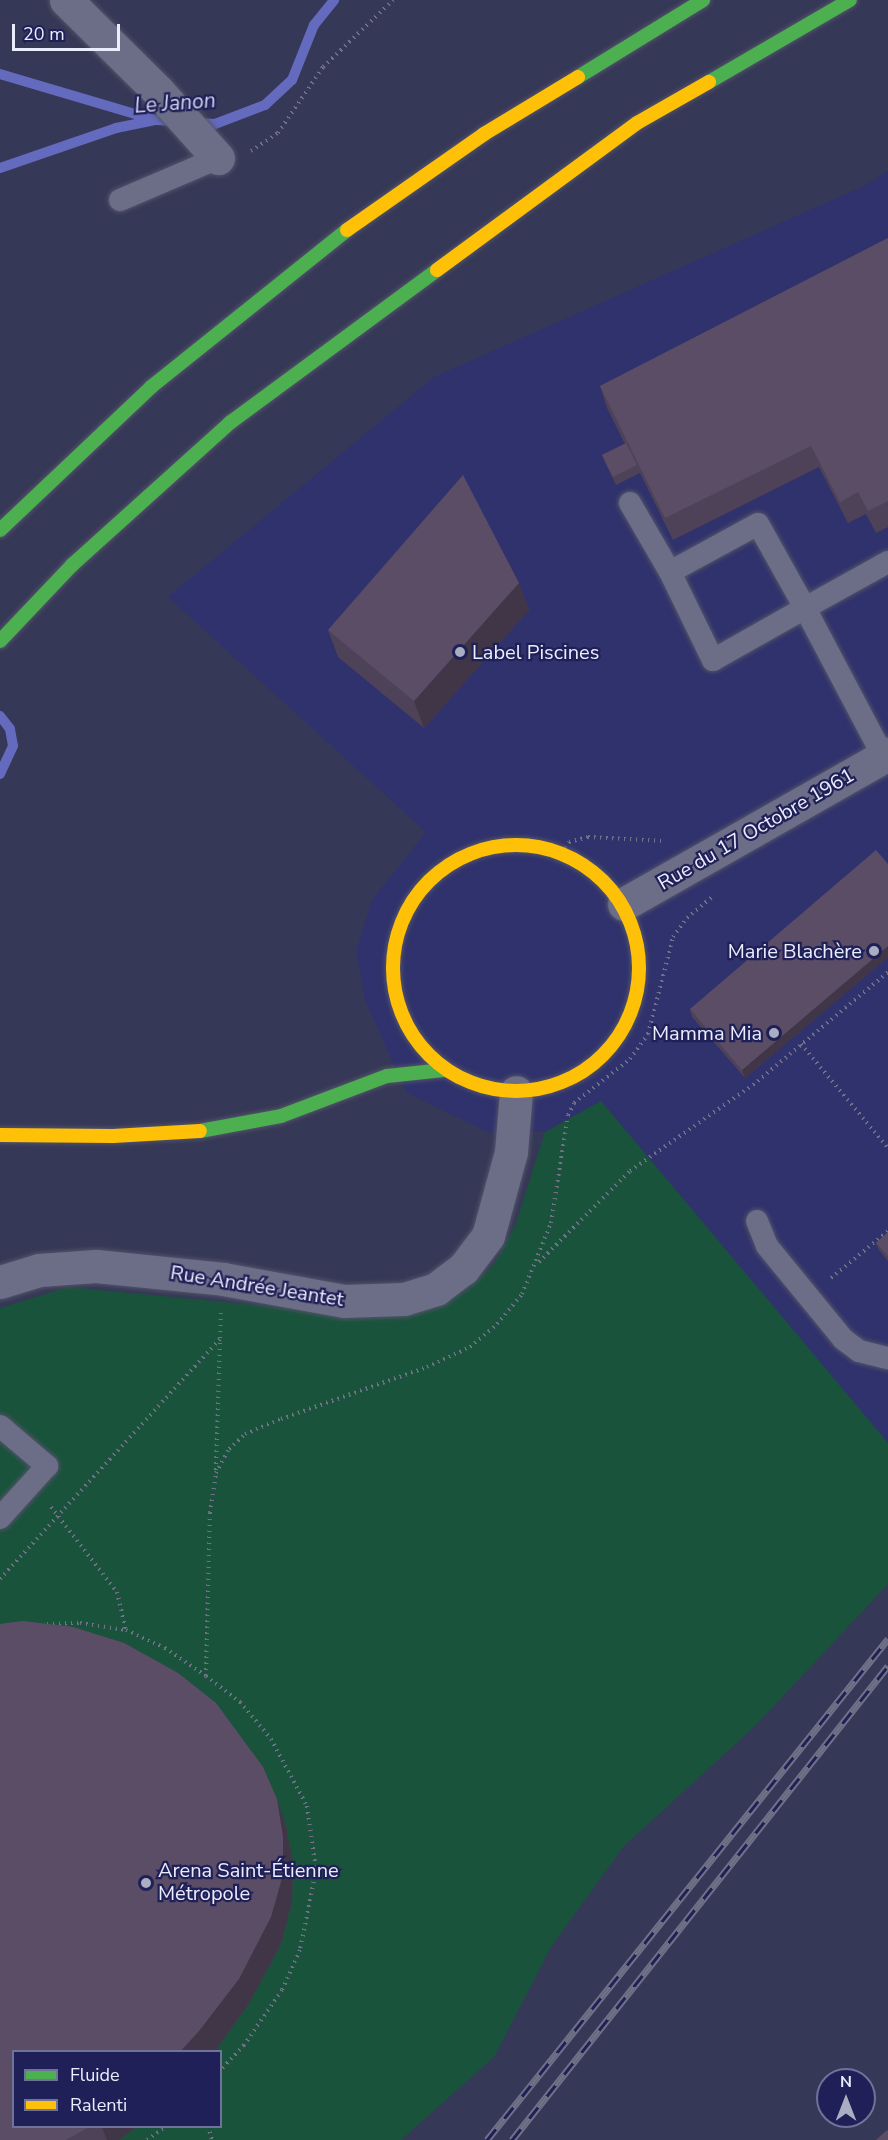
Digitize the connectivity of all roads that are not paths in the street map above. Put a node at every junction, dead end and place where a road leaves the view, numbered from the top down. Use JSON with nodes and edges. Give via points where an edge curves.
{"nodes":[{"id":1,"x":66,"y":0,"type":"edge"},
{"id":2,"x":703,"y":0,"type":"edge"},
{"id":3,"x":850,"y":0,"type":"edge"},
{"id":4,"x":210,"y":149,"type":"joint"},
{"id":5,"x":120,"y":200,"type":"dead end"},
{"id":6,"x":630,"y":503,"type":"dead end"},
{"id":7,"x":0,"y":530,"type":"edge"},
{"id":8,"x":888,"y":562,"type":"edge"},
{"id":9,"x":670,"y":572,"type":"junction"},
{"id":10,"x":805,"y":608,"type":"junction"},
{"id":11,"x":0,"y":642,"type":"edge"},
{"id":12,"x":886,"y":755,"type":"edge"},
{"id":13,"x":624,"y":904,"type":"junction"},
{"id":14,"x":444,"y":1070,"type":"junction"},
{"id":15,"x":516,"y":1092,"type":"junction"},
{"id":16,"x":0,"y":1135,"type":"edge"},
{"id":17,"x":757,"y":1221,"type":"dead end"},
{"id":18,"x":0,"y":1282,"type":"edge"},
{"id":19,"x":888,"y":1358,"type":"edge"},
{"id":20,"x":0,"y":1426,"type":"edge"},
{"id":21,"x":0,"y":1518,"type":"edge"}],
"edges":[{"from":1,"to":4,"type":"street"},
{"from":2,"to":7,"type":"main road","via":[[484,134],[367,214],[152,387]]},
{"from":3,"to":11,"type":"main road","via":[[637,123],[231,422],[72,565]]},
{"from":4,"to":5,"type":"lane"},
{"from":6,"to":9,"type":"lane"},
{"from":8,"to":10,"type":"lane"},
{"from":9,"to":10,"type":"lane","via":[[758,524]]},
{"from":9,"to":10,"type":"lane","via":[[713,660]]},
{"from":10,"to":12,"type":"lane"},
{"from":12,"to":13,"type":"street","name":"Rue du 17 Octobre 1961"},
{"from":13,"to":14,"type":"main road","via":[[595,872],[562,853],[525,845],[487,848],[452,862],[423,887],[403,919],[394,955],[396,993],[423,1052]]},
{"from":13,"to":15,"type":"main road","via":[[637,937],[640,979],[629,1019],[605,1053],[572,1078]]},
{"from":14,"to":15,"type":"main road"},
{"from":14,"to":16,"type":"main road","via":[[387,1076],[281,1116],[216,1130],[113,1136]]},
{"from":15,"to":18,"type":"street","name":"Rue Andrée Jeantet","via":[[511,1152],[488,1236],[463,1269],[436,1289],[404,1299],[344,1301],[223,1279],[96,1266],[39,1270]]},
{"from":17,"to":19,"type":"lane","via":[[767,1246],[851,1346],[874,1357]]},
{"from":20,"to":21,"type":"lane","via":[[46,1466]]}]}
